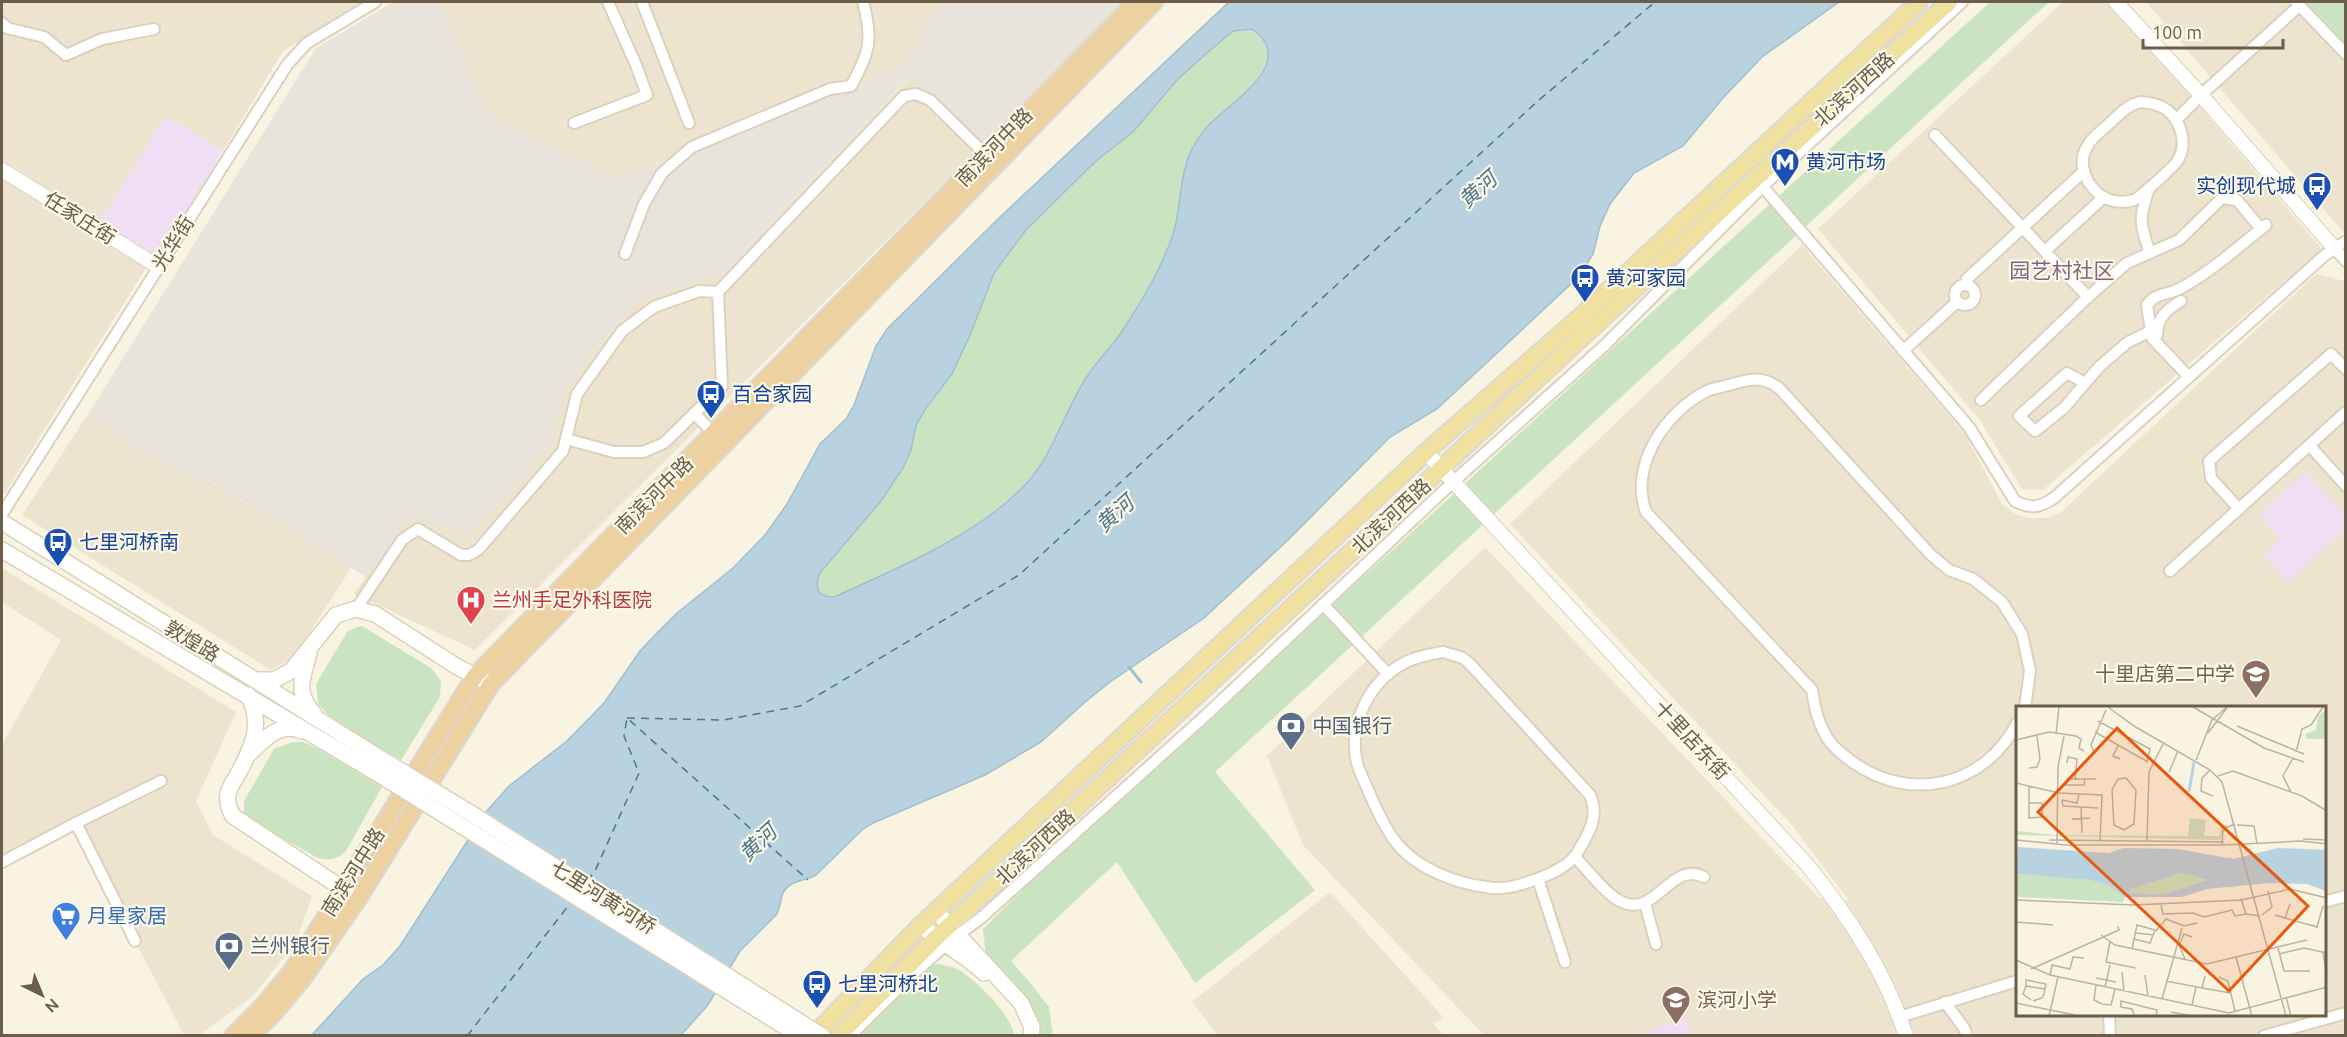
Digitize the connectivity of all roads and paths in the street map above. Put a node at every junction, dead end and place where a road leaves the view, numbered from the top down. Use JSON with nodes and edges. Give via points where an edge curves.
{"nodes":[{"id":1,"x":375,"y":2,"type":"edge"},
{"id":2,"x":608,"y":2,"type":"edge"},
{"id":3,"x":642,"y":2,"type":"edge"},
{"id":4,"x":863,"y":2,"type":"edge"},
{"id":5,"x":1136,"y":2,"type":"edge"},
{"id":6,"x":1154,"y":2,"type":"edge"},
{"id":7,"x":1919,"y":2,"type":"edge"},
{"id":8,"x":1949,"y":2,"type":"edge"},
{"id":9,"x":1962,"y":2,"type":"edge"},
{"id":10,"x":2116,"y":2,"type":"edge"},
{"id":11,"x":2298,"y":3,"type":"edge"},
{"id":12,"x":2,"y":23,"type":"edge"},
{"id":13,"x":154,"y":29,"type":"dead end"},
{"id":14,"x":2346,"y":54,"type":"edge"},
{"id":15,"x":2201,"y":95,"type":"junction"},
{"id":16,"x":2176,"y":120,"type":"junction"},
{"id":17,"x":574,"y":123,"type":"dead end"},
{"id":18,"x":689,"y":123,"type":"dead end"},
{"id":19,"x":1935,"y":135,"type":"dead end"},
{"id":20,"x":986,"y":155,"type":"junction"},
{"id":21,"x":2,"y":170,"type":"edge"},
{"id":22,"x":2084,"y":171,"type":"junction"},
{"id":23,"x":1759,"y":182,"type":"junction"},
{"id":24,"x":2149,"y":187,"type":"junction"},
{"id":25,"x":2104,"y":197,"type":"junction"},
{"id":26,"x":2023,"y":228,"type":"junction"},
{"id":27,"x":2340,"y":245,"type":"edge"},
{"id":28,"x":2045,"y":251,"type":"junction"},
{"id":29,"x":2150,"y":253,"type":"junction"},
{"id":30,"x":626,"y":254,"type":"dead end"},
{"id":31,"x":2346,"y":261,"type":"edge"},
{"id":32,"x":159,"y":267,"type":"junction"},
{"id":33,"x":1966,"y":285,"type":"junction"},
{"id":34,"x":718,"y":292,"type":"junction"},
{"id":35,"x":2088,"y":297,"type":"junction"},
{"id":36,"x":2181,"y":301,"type":"dead end"},
{"id":37,"x":1957,"y":302,"type":"junction"},
{"id":38,"x":2154,"y":337,"type":"junction"},
{"id":39,"x":1903,"y":351,"type":"junction"},
{"id":40,"x":2346,"y":369,"type":"edge"},
{"id":41,"x":2188,"y":377,"type":"junction"},
{"id":42,"x":2085,"y":383,"type":"junction"},
{"id":43,"x":1981,"y":400,"type":"dead end"},
{"id":44,"x":2346,"y":412,"type":"edge"},
{"id":45,"x":695,"y":414,"type":"junction"},
{"id":46,"x":714,"y":434,"type":"junction"},
{"id":47,"x":566,"y":440,"type":"junction"},
{"id":48,"x":2310,"y":446,"type":"junction"},
{"id":49,"x":1426,"y":452,"type":"junction"},
{"id":50,"x":1443,"y":468,"type":"junction"},
{"id":51,"x":1454,"y":481,"type":"junction"},
{"id":52,"x":2346,"y":486,"type":"edge"},
{"id":53,"x":2239,"y":509,"type":"junction"},
{"id":54,"x":2,"y":512,"type":"edge"},
{"id":55,"x":2,"y":550,"type":"edge"},
{"id":56,"x":2170,"y":571,"type":"dead end"},
{"id":57,"x":1323,"y":604,"type":"junction"},
{"id":58,"x":356,"y":609,"type":"junction"},
{"id":59,"x":310,"y":650,"type":"junction"},
{"id":60,"x":1388,"y":674,"type":"junction"},
{"id":61,"x":475,"y":676,"type":"junction"},
{"id":62,"x":256,"y":680,"type":"junction"},
{"id":63,"x":491,"y":684,"type":"junction"},
{"id":64,"x":248,"y":695,"type":"junction"},
{"id":65,"x":2025,"y":706,"type":"edge"},
{"id":66,"x":318,"y":719,"type":"junction"},
{"id":67,"x":2016,"y":725,"type":"edge"},
{"id":68,"x":315,"y":737,"type":"junction"},
{"id":69,"x":249,"y":754,"type":"junction"},
{"id":70,"x":379,"y":766,"type":"junction"},
{"id":71,"x":161,"y":781,"type":"dead end"},
{"id":72,"x":76,"y":823,"type":"junction"},
{"id":73,"x":1575,"y":857,"type":"junction"},
{"id":74,"x":2,"y":862,"type":"edge"},
{"id":75,"x":1704,"y":877,"type":"dead end"},
{"id":76,"x":1538,"y":879,"type":"junction"},
{"id":77,"x":343,"y":889,"type":"junction"},
{"id":78,"x":2346,"y":896,"type":"edge"},
{"id":79,"x":358,"y":899,"type":"junction"},
{"id":80,"x":2326,"y":902,"type":"edge"},
{"id":81,"x":1645,"y":903,"type":"junction"},
{"id":82,"x":936,"y":911,"type":"junction"},
{"id":83,"x":921,"y":925,"type":"junction"},
{"id":84,"x":947,"y":936,"type":"junction"},
{"id":85,"x":135,"y":941,"type":"dead end"},
{"id":86,"x":1656,"y":944,"type":"dead end"},
{"id":87,"x":1566,"y":962,"type":"dead end"},
{"id":88,"x":2016,"y":981,"type":"edge"},
{"id":89,"x":1945,"y":1002,"type":"junction"},
{"id":90,"x":2346,"y":1013,"type":"edge"},
{"id":91,"x":2109,"y":1016,"type":"edge"},
{"id":92,"x":1899,"y":1017,"type":"junction"},
{"id":93,"x":233,"y":1035,"type":"edge"},
{"id":94,"x":251,"y":1035,"type":"edge"},
{"id":95,"x":800,"y":1035,"type":"edge"},
{"id":96,"x":813,"y":1035,"type":"edge"},
{"id":97,"x":822,"y":1035,"type":"edge"},
{"id":98,"x":837,"y":1035,"type":"edge"},
{"id":99,"x":850,"y":1035,"type":"edge"},
{"id":100,"x":1025,"y":1035,"type":"edge"},
{"id":101,"x":1031,"y":1035,"type":"edge"},
{"id":102,"x":1906,"y":1035,"type":"edge"},
{"id":103,"x":1967,"y":1035,"type":"edge"},
{"id":104,"x":2110,"y":1035,"type":"edge"},
{"id":105,"x":2264,"y":1035,"type":"edge"}],
"edges":[{"from":1,"to":32,"type":"street","name":"光华街","via":[[296,53]]},
{"from":2,"to":17,"type":"street","via":[[646,95]]},
{"from":3,"to":18,"type":"street"},
{"from":4,"to":30,"type":"street","via":[[870,26],[867,58],[851,86],[830,89],[692,147],[662,173],[644,204]]},
{"from":5,"to":20,"type":"highway","name":"南滨河中路"},
{"from":6,"to":63,"type":"highway","name":"南滨河中路"},
{"from":7,"to":49,"type":"main road","name":"北滨河西路","via":[[1581,316]]},
{"from":8,"to":23,"type":"main road","name":"北滨河西路"},
{"from":9,"to":23,"type":"street"},
{"from":10,"to":15,"type":"street"},
{"from":11,"to":14,"type":"street"},
{"from":11,"to":15,"type":"street"},
{"from":12,"to":13,"type":"street","via":[[7,28],[44,37],[66,55],[102,39]]},
{"from":15,"to":16,"type":"street"},
{"from":15,"to":27,"type":"street"},
{"from":16,"to":22,"type":"street","via":[[2154,104],[2130,104],[2088,145],[2083,157]]},
{"from":16,"to":24,"type":"street","via":[[2182,133],[2178,161]]},
{"from":19,"to":26,"type":"street"},
{"from":20,"to":34,"type":"street","via":[[930,100],[916,94],[904,96]]},
{"from":20,"to":46,"type":"highway","name":"南滨河中路"},
{"from":21,"to":32,"type":"street","name":"任家庄街"},
{"from":22,"to":25,"type":"street","via":[[2088,183]]},
{"from":22,"to":26,"type":"street"},
{"from":23,"to":39,"type":"street"},
{"from":23,"to":50,"type":"main road","name":"北滨河西路"},
{"from":23,"to":51,"type":"street","via":[[1605,345]]},
{"from":24,"to":25,"type":"street","via":[[2134,200],[2121,202]]},
{"from":24,"to":29,"type":"street","via":[[2140,216]]},
{"from":25,"to":28,"type":"street"},
{"from":26,"to":28,"type":"street"},
{"from":26,"to":33,"type":"street","via":[[1967,279]]},
{"from":27,"to":31,"type":"street"},
{"from":27,"to":41,"type":"street"},
{"from":28,"to":35,"type":"street"},
{"from":29,"to":35,"type":"street","via":[[2127,263]]},
{"from":29,"to":38,"type":"street","via":[[2179,240],[2222,198],[2237,200],[2263,227],[2200,277],[2152,297],[2147,305]]},
{"from":32,"to":54,"type":"street","name":"光华街"},
{"from":33,"to":37,"type":"street","via":[[1955,290]]},
{"from":33,"to":37,"type":"street","via":[[1975,292],[1974,300],[1968,305]]},
{"from":34,"to":45,"type":"street","via":[[722,386]]},
{"from":34,"to":47,"type":"street","via":[[699,291],[654,307],[622,331],[578,394]]},
{"from":35,"to":43,"type":"street"},
{"from":36,"to":38,"type":"street","via":[[2157,322]]},
{"from":37,"to":39,"type":"street"},
{"from":38,"to":41,"type":"street"},
{"from":38,"to":42,"type":"street","via":[[2128,342]]},
{"from":39,"to":41,"type":"street","via":[[1969,427],[2011,496],[2027,507],[2042,506],[2054,498]]},
{"from":40,"to":53,"type":"street","via":[[2331,354],[2209,461],[2211,478]]},
{"from":42,"to":42,"type":"street","via":[[2064,408],[2035,431],[2019,416],[2067,373]]},
{"from":44,"to":48,"type":"street"},
{"from":45,"to":46,"type":"street"},
{"from":45,"to":47,"type":"street","via":[[664,443],[643,452],[614,452]]},
{"from":46,"to":61,"type":"highway","name":"南滨河中路"},
{"from":47,"to":58,"type":"street","via":[[563,451],[478,550],[461,555],[418,529],[402,540]]},
{"from":48,"to":52,"type":"street"},
{"from":48,"to":53,"type":"street"},
{"from":49,"to":50,"type":"street","name":"十里店东街"},
{"from":49,"to":82,"type":"main road","name":"北滨河西路"},
{"from":50,"to":51,"type":"street","name":"十里店东街"},
{"from":50,"to":84,"type":"main road","name":"北滨河西路"},
{"from":51,"to":57,"type":"street"},
{"from":51,"to":92,"type":"street","name":"十里店东街","via":[[1832,894],[1884,977]]},
{"from":53,"to":56,"type":"street"},
{"from":54,"to":62,"type":"main road","name":"敦煌路"},
{"from":55,"to":64,"type":"main road","name":"敦煌路"},
{"from":57,"to":60,"type":"street"},
{"from":57,"to":84,"type":"street","via":[[981,918]]},
{"from":58,"to":59,"type":"main road","via":[[336,615]]},
{"from":58,"to":61,"type":"main road","via":[[375,614]]},
{"from":59,"to":62,"type":"main road","via":[[291,671],[274,680]]},
{"from":59,"to":66,"type":"main road","via":[[300,692]]},
{"from":60,"to":73,"type":"street","via":[[1405,663],[1443,652],[1470,664],[1590,795],[1595,816]]},
{"from":60,"to":76,"type":"street","via":[[1364,705],[1356,733],[1357,763],[1378,814],[1395,842],[1419,864],[1487,888]]},
{"from":61,"to":63,"type":"main road"},
{"from":61,"to":77,"type":"highway","name":"南滨河中路"},
{"from":62,"to":66,"type":"main road","name":"敦煌路"},
{"from":63,"to":79,"type":"highway","name":"南滨河中路"},
{"from":64,"to":68,"type":"main road","name":"敦煌路"},
{"from":64,"to":69,"type":"main road","via":[[257,724]]},
{"from":65,"to":67,"type":"street","via":[[2030,671],[2022,634],[2002,602],[1973,579],[1949,570],[1930,554],[1780,388],[1763,379],[1744,380],[1707,391],[1675,414],[1652,446],[1640,483],[1640,498],[1646,512],[1812,690],[1825,735],[1841,753],[1871,775],[1908,785],[1945,783],[1980,767],[2007,742]]},
{"from":66,"to":70,"type":"main road","name":"敦煌路"},
{"from":68,"to":69,"type":"main road","via":[[292,727],[282,729],[273,732]]},
{"from":68,"to":70,"type":"main road","name":"敦煌路"},
{"from":69,"to":77,"type":"main road","via":[[228,791],[233,816]]},
{"from":70,"to":95,"type":"main road","name":"七里河黄河桥","bridge":true},
{"from":70,"to":97,"type":"main road","name":"七里河黄河桥","bridge":true,"via":[[472,814]]},
{"from":71,"to":72,"type":"street"},
{"from":72,"to":74,"type":"street"},
{"from":72,"to":85,"type":"street"},
{"from":73,"to":76,"type":"street"},
{"from":73,"to":81,"type":"street","via":[[1615,898],[1629,904]]},
{"from":75,"to":81,"type":"street","via":[[1684,873]]},
{"from":76,"to":87,"type":"street"},
{"from":77,"to":79,"type":"main road"},
{"from":77,"to":93,"type":"highway","name":"南滨河中路","via":[[292,970]]},
{"from":78,"to":80,"type":"street"},
{"from":79,"to":94,"type":"highway","name":"南滨河中路","via":[[303,978]]},
{"from":81,"to":86,"type":"street"},
{"from":82,"to":83,"type":"main road","name":"北滨河西路"},
{"from":82,"to":84,"type":"main road"},
{"from":83,"to":84,"type":"main road"},
{"from":83,"to":96,"type":"main road","name":"北滨河西路"},
{"from":84,"to":98,"type":"main road","name":"北滨河西路"},
{"from":84,"to":99,"type":"street"},
{"from":84,"to":100,"type":"main road","via":[[1019,1008]]},
{"from":84,"to":101,"type":"main road","via":[[1021,1003],[1032,1027]]},
{"from":88,"to":89,"type":"street"},
{"from":89,"to":92,"type":"street"},
{"from":89,"to":103,"type":"street"},
{"from":90,"to":105,"type":"street"},
{"from":91,"to":104,"type":"street"},
{"from":92,"to":102,"type":"street","name":"十里店东街"}]}
